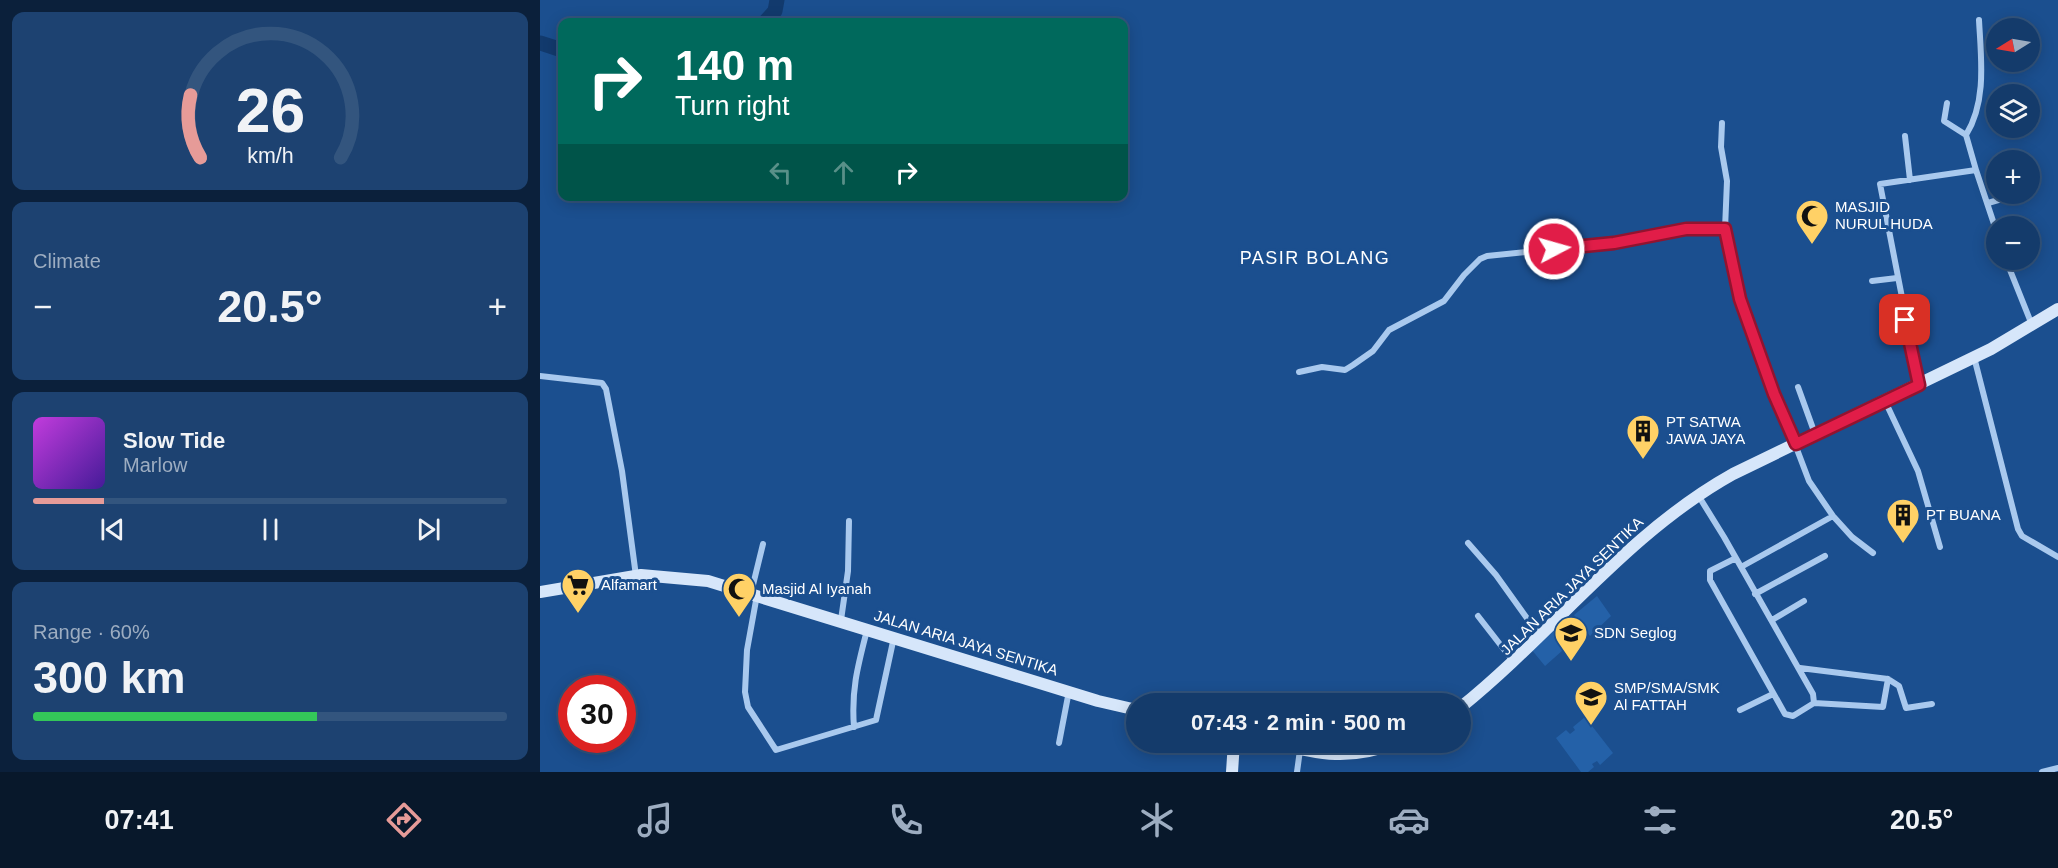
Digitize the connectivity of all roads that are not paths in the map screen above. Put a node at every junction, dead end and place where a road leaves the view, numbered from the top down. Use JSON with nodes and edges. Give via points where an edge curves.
{"nodes":[{"id":1,"x":1979,"y":20,"type":"dead end"},
{"id":2,"x":1947,"y":103,"type":"dead end"},
{"id":3,"x":1722,"y":123,"type":"dead end"},
{"id":4,"x":1966,"y":135,"type":"junction"},
{"id":5,"x":1905,"y":136,"type":"dead end"},
{"id":6,"x":1976,"y":170,"type":"junction"},
{"id":7,"x":1910,"y":180,"type":"junction"},
{"id":8,"x":1986,"y":198,"type":"edge"},
{"id":9,"x":1725,"y":229,"type":"junction"},
{"id":10,"x":2010,"y":270,"type":"edge"},
{"id":11,"x":1896,"y":278,"type":"junction"},
{"id":12,"x":1872,"y":281,"type":"dead end"},
{"id":13,"x":2058,"y":309,"type":"edge"},
{"id":14,"x":2033,"y":326,"type":"junction"},
{"id":15,"x":1974,"y":357,"type":"junction"},
{"id":16,"x":1299,"y":372,"type":"dead end"},
{"id":17,"x":540,"y":376,"type":"edge"},
{"id":18,"x":1919,"y":385,"type":"junction"},
{"id":19,"x":1798,"y":387,"type":"dead end"},
{"id":20,"x":1885,"y":401,"type":"junction"},
{"id":21,"x":1815,"y":434,"type":"junction"},
{"id":22,"x":1796,"y":444,"type":"junction"},
{"id":23,"x":1697,"y":494,"type":"junction"},
{"id":24,"x":1833,"y":516,"type":"junction"},
{"id":25,"x":849,"y":521,"type":"dead end"},
{"id":26,"x":1468,"y":543,"type":"dead end"},
{"id":27,"x":763,"y":544,"type":"dead end"},
{"id":28,"x":1940,"y":547,"type":"dead end"},
{"id":29,"x":1874,"y":553,"type":"dead end"},
{"id":30,"x":1825,"y":556,"type":"dead end"},
{"id":31,"x":2058,"y":557,"type":"edge"},
{"id":32,"x":1736,"y":558,"type":"junction"},
{"id":33,"x":1741,"y":567,"type":"junction"},
{"id":34,"x":636,"y":576,"type":"junction"},
{"id":35,"x":540,"y":592,"type":"edge"},
{"id":36,"x":754,"y":594,"type":"junction"},
{"id":37,"x":1755,"y":594,"type":"junction"},
{"id":38,"x":1804,"y":601,"type":"dead end"},
{"id":39,"x":1478,"y":616,"type":"dead end"},
{"id":40,"x":841,"y":620,"type":"junction"},
{"id":41,"x":1772,"y":620,"type":"junction"},
{"id":42,"x":868,"y":629,"type":"junction"},
{"id":43,"x":1539,"y":635,"type":"junction"},
{"id":44,"x":894,"y":637,"type":"junction"},
{"id":45,"x":1513,"y":661,"type":"junction"},
{"id":46,"x":1800,"y":668,"type":"junction"},
{"id":47,"x":1888,"y":679,"type":"junction"},
{"id":48,"x":1069,"y":691,"type":"junction"},
{"id":49,"x":1773,"y":694,"type":"junction"},
{"id":50,"x":1471,"y":698,"type":"edge"},
{"id":51,"x":1814,"y":703,"type":"junction"},
{"id":52,"x":1932,"y":704,"type":"dead end"},
{"id":53,"x":1126,"y":707,"type":"edge"},
{"id":54,"x":1740,"y":710,"type":"dead end"},
{"id":55,"x":854,"y":727,"type":"junction"},
{"id":56,"x":1059,"y":743,"type":"dead end"},
{"id":57,"x":1233,"y":753,"type":"edge"},
{"id":58,"x":1300,"y":753,"type":"edge"},
{"id":59,"x":1320,"y":753,"type":"edge"},
{"id":60,"x":1364,"y":753,"type":"edge"},
{"id":61,"x":2058,"y":768,"type":"edge"},
{"id":62,"x":1232,"y":772,"type":"edge"},
{"id":63,"x":1297,"y":772,"type":"edge"},
{"id":64,"x":2042,"y":772,"type":"edge"}],
"edges":[{"from":1,"to":4,"type":"street","via":[[1982,86]]},
{"from":2,"to":4,"type":"street","via":[[1944,121]]},
{"from":3,"to":9,"type":"street"},
{"from":4,"to":6,"type":"street"},
{"from":5,"to":7,"type":"street"},
{"from":6,"to":7,"type":"street"},
{"from":6,"to":8,"type":"street"},
{"from":7,"to":11,"type":"street","via":[[1880,184]]},
{"from":9,"to":16,"type":"street","via":[[1686,229],[1614,243],[1487,256],[1464,275],[1444,301],[1389,330],[1373,351],[1345,370],[1322,367]]},
{"from":9,"to":22,"type":"street","via":[[1740,299]]},
{"from":10,"to":14,"type":"street"},
{"from":11,"to":12,"type":"street"},
{"from":11,"to":18,"type":"street"},
{"from":13,"to":14,"type":"street","name":"JALAN ARIA JAYA SENTIKA"},
{"from":14,"to":15,"type":"street","name":"JALAN ARIA JAYA SENTIKA"},
{"from":15,"to":18,"type":"street","name":"JALAN ARIA JAYA SENTIKA"},
{"from":15,"to":31,"type":"street","via":[[2018,529],[2022,536]]},
{"from":17,"to":34,"type":"street","via":[[602,383],[606,389]]},
{"from":18,"to":20,"type":"street","name":"JALAN ARIA JAYA SENTIKA"},
{"from":19,"to":21,"type":"street"},
{"from":20,"to":21,"type":"street","name":"JALAN ARIA JAYA SENTIKA"},
{"from":20,"to":28,"type":"street","via":[[1918,471]]},
{"from":21,"to":22,"type":"street","name":"JALAN ARIA JAYA SENTIKA"},
{"from":22,"to":23,"type":"street","name":"JALAN ARIA JAYA SENTIKA"},
{"from":22,"to":24,"type":"street","via":[[1809,481]]},
{"from":23,"to":32,"type":"street"},
{"from":23,"to":43,"type":"street","name":"JALAN ARIA JAYA SENTIKA","via":[[1640,538]]},
{"from":24,"to":29,"type":"street"},
{"from":24,"to":33,"type":"street"},
{"from":25,"to":40,"type":"street","via":[[848,571]]},
{"from":26,"to":43,"type":"street"},
{"from":27,"to":36,"type":"street"},
{"from":30,"to":37,"type":"street"},
{"from":32,"to":33,"type":"street"},
{"from":32,"to":49,"type":"street","via":[[1710,571],[1710,580]]},
{"from":33,"to":37,"type":"street"},
{"from":34,"to":35,"type":"street","name":"JALAN ARIA JAYA SENTIKA"},
{"from":34,"to":36,"type":"street","name":"JALAN ARIA JAYA SENTIKA","via":[[708,581]]},
{"from":36,"to":40,"type":"street","name":"JALAN ARIA JAYA SENTIKA"},
{"from":36,"to":55,"type":"street","via":[[745,692],[748,707],[770,744],[776,750]]},
{"from":37,"to":41,"type":"street"},
{"from":38,"to":41,"type":"street"},
{"from":39,"to":45,"type":"street"},
{"from":40,"to":42,"type":"street","name":"JALAN ARIA JAYA SENTIKA"},
{"from":41,"to":46,"type":"street"},
{"from":42,"to":44,"type":"street","name":"JALAN ARIA JAYA SENTIKA"},
{"from":42,"to":55,"type":"street","via":[[851,698]]},
{"from":43,"to":45,"type":"street","name":"JALAN ARIA JAYA SENTIKA"},
{"from":44,"to":48,"type":"street","name":"JALAN ARIA JAYA SENTIKA"},
{"from":44,"to":55,"type":"street","via":[[878,716]]},
{"from":45,"to":50,"type":"street","name":"JALAN ARIA JAYA SENTIKA"},
{"from":46,"to":47,"type":"street"},
{"from":46,"to":51,"type":"street"},
{"from":47,"to":51,"type":"street","via":[[1883,707]]},
{"from":47,"to":52,"type":"street","via":[[1899,686],[1906,708]]},
{"from":48,"to":53,"type":"street","name":"JALAN ARIA JAYA SENTIKA"},
{"from":48,"to":56,"type":"street"},
{"from":49,"to":51,"type":"street","via":[[1789,716]]},
{"from":49,"to":54,"type":"street"},
{"from":57,"to":62,"type":"street"},
{"from":58,"to":63,"type":"street"},
{"from":59,"to":60,"type":"street"},
{"from":61,"to":64,"type":"street"}]}
